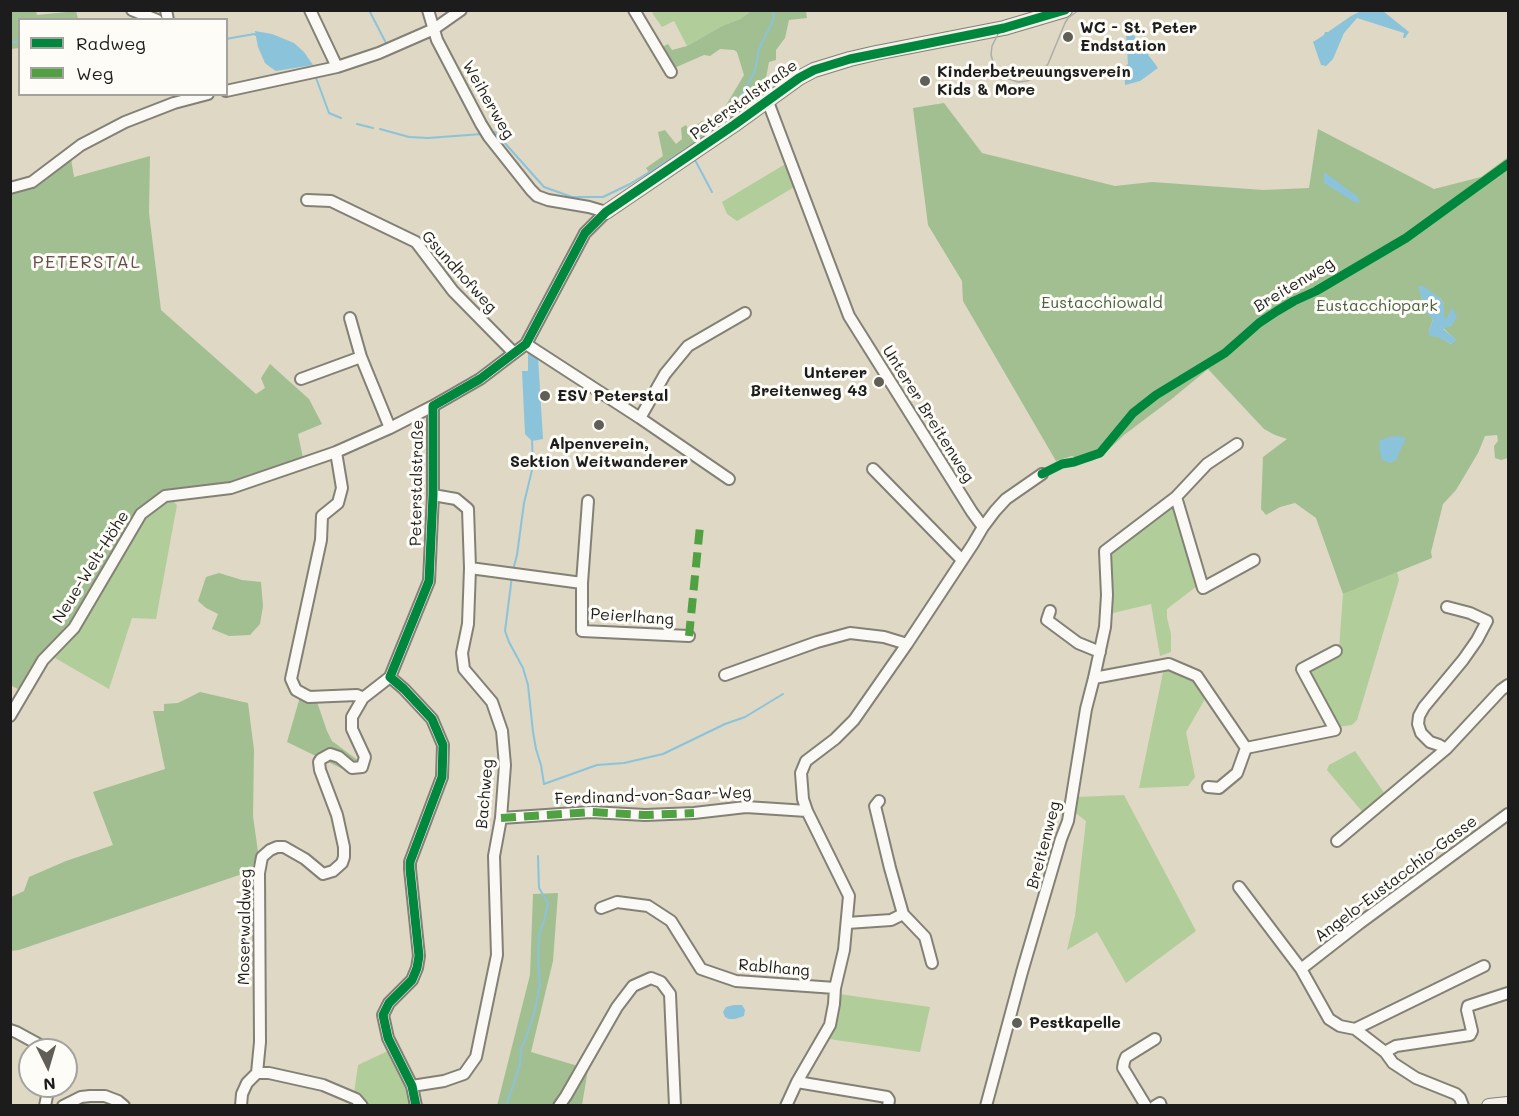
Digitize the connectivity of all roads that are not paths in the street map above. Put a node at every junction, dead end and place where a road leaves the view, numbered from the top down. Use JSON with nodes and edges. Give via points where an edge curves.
{"nodes":[{"id":1,"x":132,"y":10,"type":"edge"},
{"id":2,"x":310,"y":10,"type":"edge"},
{"id":3,"x":428,"y":10,"type":"edge"},
{"id":4,"x":462,"y":10,"type":"edge"},
{"id":5,"x":634,"y":10,"type":"edge"},
{"id":6,"x":1065,"y":10,"type":"edge"},
{"id":7,"x":152,"y":18,"type":"edge"},
{"id":8,"x":434,"y":29,"type":"junction"},
{"id":9,"x":337,"y":67,"type":"junction"},
{"id":10,"x":671,"y":72,"type":"dead end"},
{"id":11,"x":228,"y":91,"type":"edge"},
{"id":12,"x":185,"y":97,"type":"edge"},
{"id":13,"x":768,"y":102,"type":"junction"},
{"id":14,"x":10,"y":188,"type":"edge"},
{"id":15,"x":307,"y":200,"type":"dead end"},
{"id":16,"x":606,"y":212,"type":"junction"},
{"id":17,"x":745,"y":313,"type":"dead end"},
{"id":18,"x":849,"y":316,"type":"joint"},
{"id":19,"x":350,"y":318,"type":"dead end"},
{"id":20,"x":526,"y":344,"type":"junction"},
{"id":21,"x":514,"y":354,"type":"junction"},
{"id":22,"x":361,"y":357,"type":"junction"},
{"id":23,"x":301,"y":379,"type":"dead end"},
{"id":24,"x":433,"y":406,"type":"junction"},
{"id":25,"x":640,"y":418,"type":"junction"},
{"id":26,"x":390,"y":428,"type":"junction"},
{"id":27,"x":1237,"y":444,"type":"dead end"},
{"id":28,"x":336,"y":452,"type":"junction"},
{"id":29,"x":873,"y":469,"type":"dead end"},
{"id":30,"x":1042,"y":474,"type":"dead end"},
{"id":31,"x":729,"y":479,"type":"dead end"},
{"id":32,"x":433,"y":495,"type":"junction"},
{"id":33,"x":1176,"y":497,"type":"junction"},
{"id":34,"x":588,"y":501,"type":"dead end"},
{"id":35,"x":983,"y":527,"type":"junction"},
{"id":36,"x":962,"y":560,"type":"junction"},
{"id":37,"x":1254,"y":560,"type":"dead end"},
{"id":38,"x":470,"y":568,"type":"junction"},
{"id":39,"x":582,"y":583,"type":"junction"},
{"id":40,"x":1447,"y":608,"type":"dead end"},
{"id":41,"x":1050,"y":611,"type":"dead end"},
{"id":42,"x":689,"y":636,"type":"dead end"},
{"id":43,"x":907,"y":644,"type":"junction"},
{"id":44,"x":1336,"y":651,"type":"dead end"},
{"id":45,"x":1100,"y":652,"type":"junction"},
{"id":46,"x":725,"y":675,"type":"dead end"},
{"id":47,"x":390,"y":677,"type":"junction"},
{"id":48,"x":1094,"y":678,"type":"junction"},
{"id":49,"x":1509,"y":685,"type":"edge"},
{"id":50,"x":363,"y":698,"type":"junction"},
{"id":51,"x":10,"y":716,"type":"edge"},
{"id":52,"x":1246,"y":748,"type":"junction"},
{"id":53,"x":1446,"y":749,"type":"junction"},
{"id":54,"x":1208,"y":787,"type":"dead end"},
{"id":55,"x":879,"y":801,"type":"dead end"},
{"id":56,"x":807,"y":811,"type":"junction"},
{"id":57,"x":1509,"y":814,"type":"edge"},
{"id":58,"x":501,"y":818,"type":"junction"},
{"id":59,"x":1337,"y":841,"type":"dead end"},
{"id":60,"x":1239,"y":887,"type":"dead end"},
{"id":61,"x":601,"y":908,"type":"dead end"},
{"id":62,"x":903,"y":914,"type":"junction"},
{"id":63,"x":847,"y":923,"type":"junction"},
{"id":64,"x":932,"y":963,"type":"dead end"},
{"id":65,"x":1484,"y":966,"type":"dead end"},
{"id":66,"x":1301,"y":969,"type":"junction"},
{"id":67,"x":835,"y":988,"type":"junction"},
{"id":68,"x":1509,"y":993,"type":"edge"},
{"id":69,"x":1355,"y":1029,"type":"junction"},
{"id":70,"x":10,"y":1030,"type":"edge"},
{"id":71,"x":27,"y":1038,"type":"edge"},
{"id":72,"x":1155,"y":1039,"type":"dead end"},
{"id":73,"x":1385,"y":1052,"type":"junction"},
{"id":74,"x":257,"y":1073,"type":"junction"},
{"id":75,"x":797,"y":1082,"type":"junction"},
{"id":76,"x":412,"y":1086,"type":"junction"},
{"id":77,"x":1509,"y":1104,"type":"edge"},
{"id":78,"x":63,"y":1106,"type":"edge"},
{"id":79,"x":124,"y":1106,"type":"edge"},
{"id":80,"x":241,"y":1106,"type":"edge"},
{"id":81,"x":362,"y":1106,"type":"edge"},
{"id":82,"x":416,"y":1106,"type":"edge"},
{"id":83,"x":559,"y":1106,"type":"edge"},
{"id":84,"x":675,"y":1106,"type":"edge"},
{"id":85,"x":786,"y":1106,"type":"edge"},
{"id":86,"x":888,"y":1106,"type":"edge"},
{"id":87,"x":986,"y":1106,"type":"edge"},
{"id":88,"x":1146,"y":1106,"type":"edge"},
{"id":89,"x":1155,"y":1106,"type":"edge"},
{"id":90,"x":1161,"y":1106,"type":"edge"},
{"id":91,"x":1463,"y":1106,"type":"edge"},
{"id":92,"x":1490,"y":1106,"type":"edge"}],
"edges":[{"from":1,"to":7,"type":"street"},
{"from":2,"to":9,"type":"street"},
{"from":3,"to":8,"type":"street","name":"Weiherweg"},
{"from":4,"to":8,"type":"street"},
{"from":5,"to":10,"type":"street"},
{"from":6,"to":13,"type":"street","name":"Peterstalstraße","via":[[1005,28],[885,51],[814,70]]},
{"from":8,"to":9,"type":"street"},
{"from":8,"to":16,"type":"street","name":"Weiherweg","via":[[488,134],[537,196]]},
{"from":9,"to":11,"type":"street"},
{"from":12,"to":14,"type":"street","via":[[125,122],[81,145],[32,182]]},
{"from":13,"to":16,"type":"street","name":"Peterstalstraße"},
{"from":13,"to":18,"type":"street","name":"Peterstalstraße"},
{"from":15,"to":21,"type":"street","name":"Gsundhofweg","via":[[331,201],[416,242],[453,291]]},
{"from":16,"to":20,"type":"street","name":"Peterstalstraße","via":[[585,233]]},
{"from":17,"to":25,"type":"street","via":[[687,346],[665,374]]},
{"from":18,"to":35,"type":"street","name":"Unterer Breitenweg"},
{"from":19,"to":22,"type":"street"},
{"from":20,"to":21,"type":"street","name":"Peterstalstraße"},
{"from":20,"to":25,"type":"street"},
{"from":21,"to":24,"type":"street","name":"Peterstalstraße"},
{"from":22,"to":23,"type":"street"},
{"from":22,"to":26,"type":"street"},
{"from":24,"to":26,"type":"street","name":"Neue-Welt-Höhe"},
{"from":24,"to":32,"type":"street","name":"Peterstalstraße"},
{"from":25,"to":31,"type":"street"},
{"from":26,"to":28,"type":"street","name":"Neue-Welt-Höhe"},
{"from":27,"to":33,"type":"street","via":[[1207,465]]},
{"from":28,"to":50,"type":"street","via":[[342,488],[339,503],[322,516],[321,540],[291,679],[296,690],[309,697]]},
{"from":28,"to":51,"type":"street","name":"Neue-Welt-Höhe","via":[[231,488],[165,496],[141,514],[74,628],[43,660]]},
{"from":29,"to":36,"type":"street"},
{"from":30,"to":35,"type":"street","via":[[1006,499]]},
{"from":32,"to":38,"type":"street","name":"Bachweg","via":[[456,499],[468,509]]},
{"from":32,"to":47,"type":"street","name":"Peterstalstraße","via":[[429,581]]},
{"from":33,"to":37,"type":"street","via":[[1203,588]]},
{"from":33,"to":45,"type":"street","name":"Breitenweg","via":[[1105,551],[1105,627]]},
{"from":34,"to":39,"type":"street","name":"Peierlhang"},
{"from":35,"to":36,"type":"street"},
{"from":36,"to":43,"type":"street"},
{"from":38,"to":39,"type":"street","name":"Peierlhang"},
{"from":38,"to":58,"type":"street","name":"Bachweg","via":[[468,624],[462,653],[464,669],[492,702],[502,731],[505,765]]},
{"from":39,"to":42,"type":"street","name":"Peierlhang","via":[[582,631]]},
{"from":40,"to":53,"type":"street","via":[[1487,621],[1473,647],[1419,716],[1421,733]]},
{"from":41,"to":45,"type":"street","via":[[1047,621],[1078,643]]},
{"from":43,"to":46,"type":"street","via":[[850,633]]},
{"from":43,"to":56,"type":"street","via":[[854,720],[806,761],[801,773]]},
{"from":44,"to":52,"type":"street","via":[[1302,669],[1335,730]]},
{"from":45,"to":48,"type":"street","name":"Breitenweg"},
{"from":47,"to":50,"type":"street","name":"Moserwaldweg"},
{"from":47,"to":76,"type":"street","via":[[432,719],[443,745],[441,777],[410,862],[417,968],[383,1015],[388,1038]]},
{"from":48,"to":52,"type":"street","via":[[1169,664],[1197,676]]},
{"from":48,"to":87,"type":"street","name":"Breitenweg","via":[[1068,821]]},
{"from":49,"to":53,"type":"street"},
{"from":50,"to":74,"type":"street","name":"Moserwaldweg","via":[[351,723],[365,757],[362,767],[352,768],[330,754],[319,762],[337,815],[344,848],[342,863],[322,874],[284,847],[270,850],[262,857]]},
{"from":52,"to":54,"type":"street","via":[[1238,773],[1219,788]]},
{"from":53,"to":59,"type":"street"},
{"from":55,"to":62,"type":"street","via":[[875,806]]},
{"from":56,"to":58,"type":"street","name":"Ferdinand-von-Saar-Weg","via":[[746,807],[694,813],[591,812]]},
{"from":56,"to":63,"type":"street","via":[[849,896]]},
{"from":57,"to":66,"type":"street","name":"Angelo-Eustacchio-Gasse"},
{"from":58,"to":76,"type":"street","name":"Bachweg","via":[[494,856],[497,955],[476,1057],[464,1074],[444,1082]]},
{"from":60,"to":66,"type":"street"},
{"from":61,"to":67,"type":"street","name":"Rablhang","via":[[617,902],[648,906],[671,921],[701,969],[736,981]]},
{"from":62,"to":63,"type":"street","via":[[891,920]]},
{"from":62,"to":64,"type":"street","via":[[925,937]]},
{"from":63,"to":67,"type":"street"},
{"from":65,"to":69,"type":"street"},
{"from":66,"to":69,"type":"street","via":[[1329,1020]]},
{"from":67,"to":75,"type":"street","via":[[830,1025]]},
{"from":68,"to":73,"type":"street","via":[[1468,1006],[1470,1035],[1396,1046]]},
{"from":69,"to":73,"type":"street"},
{"from":70,"to":71,"type":"street"},
{"from":72,"to":88,"type":"street","via":[[1126,1058],[1123,1068]]},
{"from":73,"to":91,"type":"street","via":[[1393,1063],[1416,1078],[1456,1094]]},
{"from":74,"to":80,"type":"street","via":[[247,1083]]},
{"from":74,"to":81,"type":"street","via":[[323,1085],[356,1099]]},
{"from":75,"to":85,"type":"street"},
{"from":75,"to":86,"type":"street","via":[[887,1097]]},
{"from":76,"to":82,"type":"street"},
{"from":77,"to":92,"type":"street"},
{"from":78,"to":79,"type":"street","via":[[81,1097],[105,1096]]},
{"from":83,"to":84,"type":"street","via":[[617,1007],[633,986],[651,978],[661,982],[670,994]]},
{"from":89,"to":90,"type":"street"}]}
